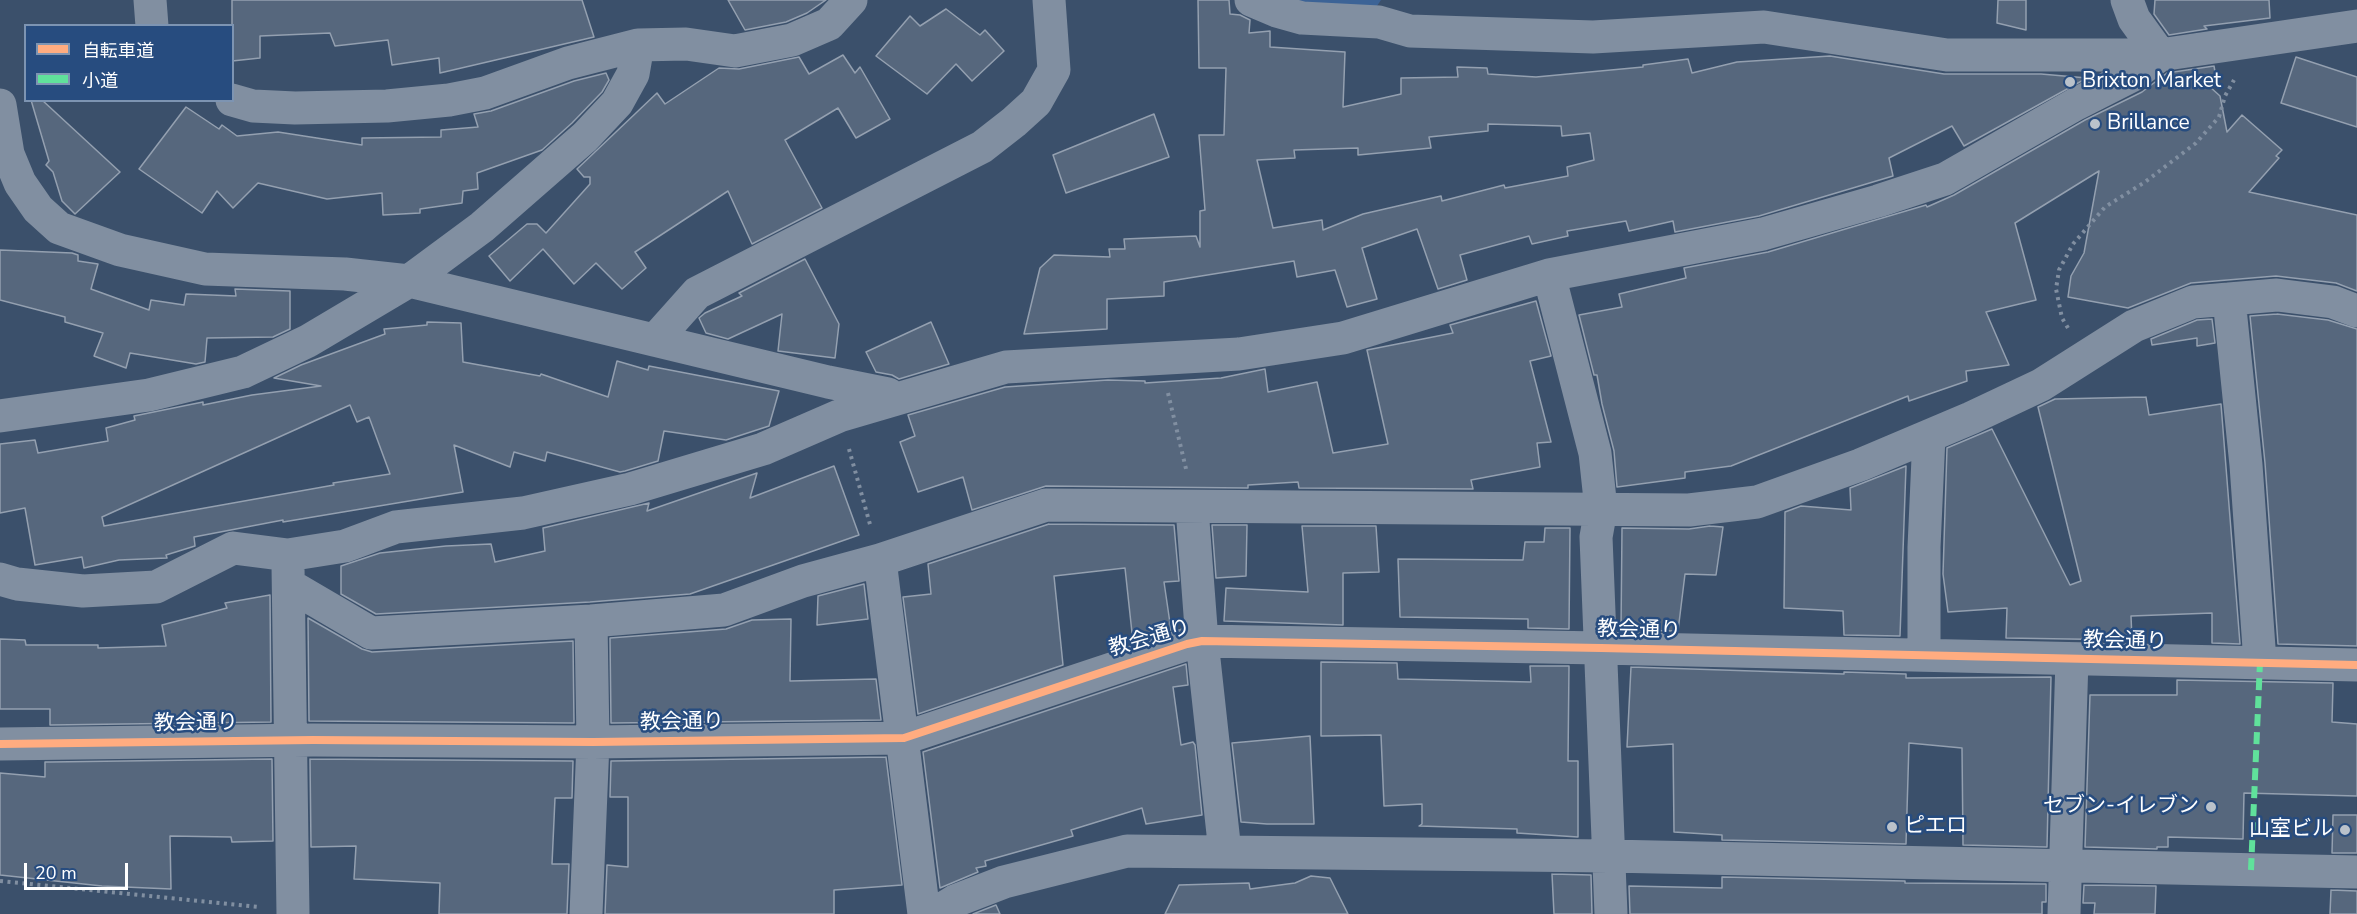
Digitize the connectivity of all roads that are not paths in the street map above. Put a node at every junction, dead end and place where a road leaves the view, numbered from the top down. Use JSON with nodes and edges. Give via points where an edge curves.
{"nodes":[{"id":1,"x":150,"y":0,"type":"edge"},
{"id":2,"x":850,"y":0,"type":"edge"},
{"id":3,"x":1049,"y":0,"type":"edge"},
{"id":4,"x":1251,"y":0,"type":"edge"},
{"id":5,"x":2127,"y":0,"type":"edge"},
{"id":6,"x":1385,"y":11,"type":"edge"},
{"id":7,"x":152,"y":24,"type":"edge"},
{"id":8,"x":2357,"y":26,"type":"edge"},
{"id":9,"x":638,"y":45,"type":"junction"},
{"id":10,"x":2160,"y":55,"type":"junction"},
{"id":11,"x":234,"y":101,"type":"edge"},
{"id":12,"x":0,"y":105,"type":"edge"},
{"id":13,"x":1549,"y":275,"type":"junction"},
{"id":14,"x":409,"y":281,"type":"junction"},
{"id":15,"x":2229,"y":298,"type":"junction"},
{"id":16,"x":2357,"y":311,"type":"edge"},
{"id":17,"x":655,"y":340,"type":"junction"},
{"id":18,"x":891,"y":400,"type":"junction"},
{"id":19,"x":0,"y":416,"type":"edge"},
{"id":20,"x":1929,"y":436,"type":"junction"},
{"id":21,"x":1192,"y":508,"type":"junction"},
{"id":22,"x":1601,"y":509,"type":"junction"},
{"id":23,"x":880,"y":560,"type":"junction"},
{"id":24,"x":288,"y":570,"type":"junction"},
{"id":25,"x":0,"y":579,"type":"edge"},
{"id":26,"x":591,"y":621,"type":"junction"},
{"id":27,"x":1202,"y":641,"type":"junction"},
{"id":28,"x":1601,"y":648,"type":"junction"},
{"id":29,"x":1924,"y":655,"type":"junction"},
{"id":30,"x":2072,"y":658,"type":"junction"},
{"id":31,"x":2260,"y":662,"type":"junction"},
{"id":32,"x":2357,"y":665,"type":"edge"},
{"id":33,"x":904,"y":738,"type":"junction"},
{"id":34,"x":292,"y":741,"type":"junction"},
{"id":35,"x":593,"y":742,"type":"junction"},
{"id":36,"x":0,"y":744,"type":"edge"},
{"id":37,"x":1225,"y":852,"type":"junction"},
{"id":38,"x":1609,"y":856,"type":"junction"},
{"id":39,"x":2065,"y":866,"type":"junction"},
{"id":40,"x":2357,"y":872,"type":"edge"},
{"id":41,"x":278,"y":911,"type":"edge"},
{"id":42,"x":586,"y":914,"type":"edge"},
{"id":43,"x":924,"y":914,"type":"edge"},
{"id":44,"x":934,"y":914,"type":"edge"},
{"id":45,"x":1611,"y":914,"type":"edge"},
{"id":46,"x":2064,"y":914,"type":"edge"}],
"edges":[{"from":1,"to":7,"type":"street"},
{"from":2,"to":9,"type":"street","via":[[829,24],[792,40],[735,51],[686,44]]},
{"from":3,"to":17,"type":"street","via":[[1054,70],[1036,102],[1014,122],[982,147],[697,293]]},
{"from":4,"to":6,"type":"street","via":[[1302,18]]},
{"from":5,"to":10,"type":"street","via":[[2134,19]]},
{"from":6,"to":10,"type":"street","via":[[1410,31],[1593,37],[1764,27],[1947,55]]},
{"from":8,"to":10,"type":"street"},
{"from":9,"to":11,"type":"street","via":[[568,63],[485,93],[448,100],[295,108],[253,106]]},
{"from":9,"to":14,"type":"street","via":[[633,74],[616,103],[585,137],[482,227]]},
{"from":10,"to":13,"type":"street","via":[[2133,75],[1945,179],[1762,234]]},
{"from":12,"to":14,"type":"street","via":[[8,154],[20,183],[38,209],[59,228],[120,250],[205,269],[345,274]]},
{"from":13,"to":18,"type":"street","via":[[1343,338],[1239,354],[1006,367]]},
{"from":13,"to":22,"type":"street","via":[[1594,453]]},
{"from":14,"to":17,"type":"street"},
{"from":14,"to":19,"type":"street","via":[[308,341],[243,372],[149,395]]},
{"from":15,"to":16,"type":"street","via":[[2277,295],[2333,302]]},
{"from":15,"to":20,"type":"street","via":[[2193,302],[2134,326],[2041,385]]},
{"from":15,"to":31,"type":"street"},
{"from":17,"to":18,"type":"street","via":[[888,394]]},
{"from":18,"to":24,"type":"street","via":[[839,416],[763,449],[630,489],[523,513],[396,527]]},
{"from":20,"to":22,"type":"street","via":[[1757,502],[1689,510]]},
{"from":20,"to":29,"type":"street"},
{"from":21,"to":22,"type":"street"},
{"from":21,"to":23,"type":"street","via":[[1046,505]]},
{"from":21,"to":27,"type":"street"},
{"from":22,"to":28,"type":"street","via":[[1596,537]]},
{"from":23,"to":26,"type":"street","via":[[803,581],[724,610]]},
{"from":23,"to":33,"type":"street"},
{"from":24,"to":25,"type":"street","via":[[233,548],[156,587],[83,591]]},
{"from":24,"to":26,"type":"street","via":[[371,633]]},
{"from":24,"to":34,"type":"street"},
{"from":26,"to":35,"type":"street"},
{"from":27,"to":28,"type":"street","name":"教会通り"},
{"from":27,"to":33,"type":"street","name":"教会通り"},
{"from":27,"to":37,"type":"street"},
{"from":28,"to":29,"type":"street","name":"教会通り"},
{"from":28,"to":38,"type":"street"},
{"from":29,"to":30,"type":"street","name":"教会通り"},
{"from":30,"to":31,"type":"street","name":"教会通り"},
{"from":30,"to":39,"type":"street"},
{"from":31,"to":32,"type":"street","name":"教会通り"},
{"from":33,"to":35,"type":"street","name":"教会通り"},
{"from":33,"to":43,"type":"street"},
{"from":34,"to":35,"type":"street","name":"教会通り"},
{"from":34,"to":36,"type":"street","name":"教会通り"},
{"from":34,"to":41,"type":"street"},
{"from":35,"to":42,"type":"street"},
{"from":37,"to":38,"type":"street"},
{"from":37,"to":44,"type":"street","via":[[1127,851],[1004,882]]},
{"from":38,"to":39,"type":"street"},
{"from":38,"to":45,"type":"street"},
{"from":39,"to":40,"type":"street"},
{"from":39,"to":46,"type":"street"}]}
